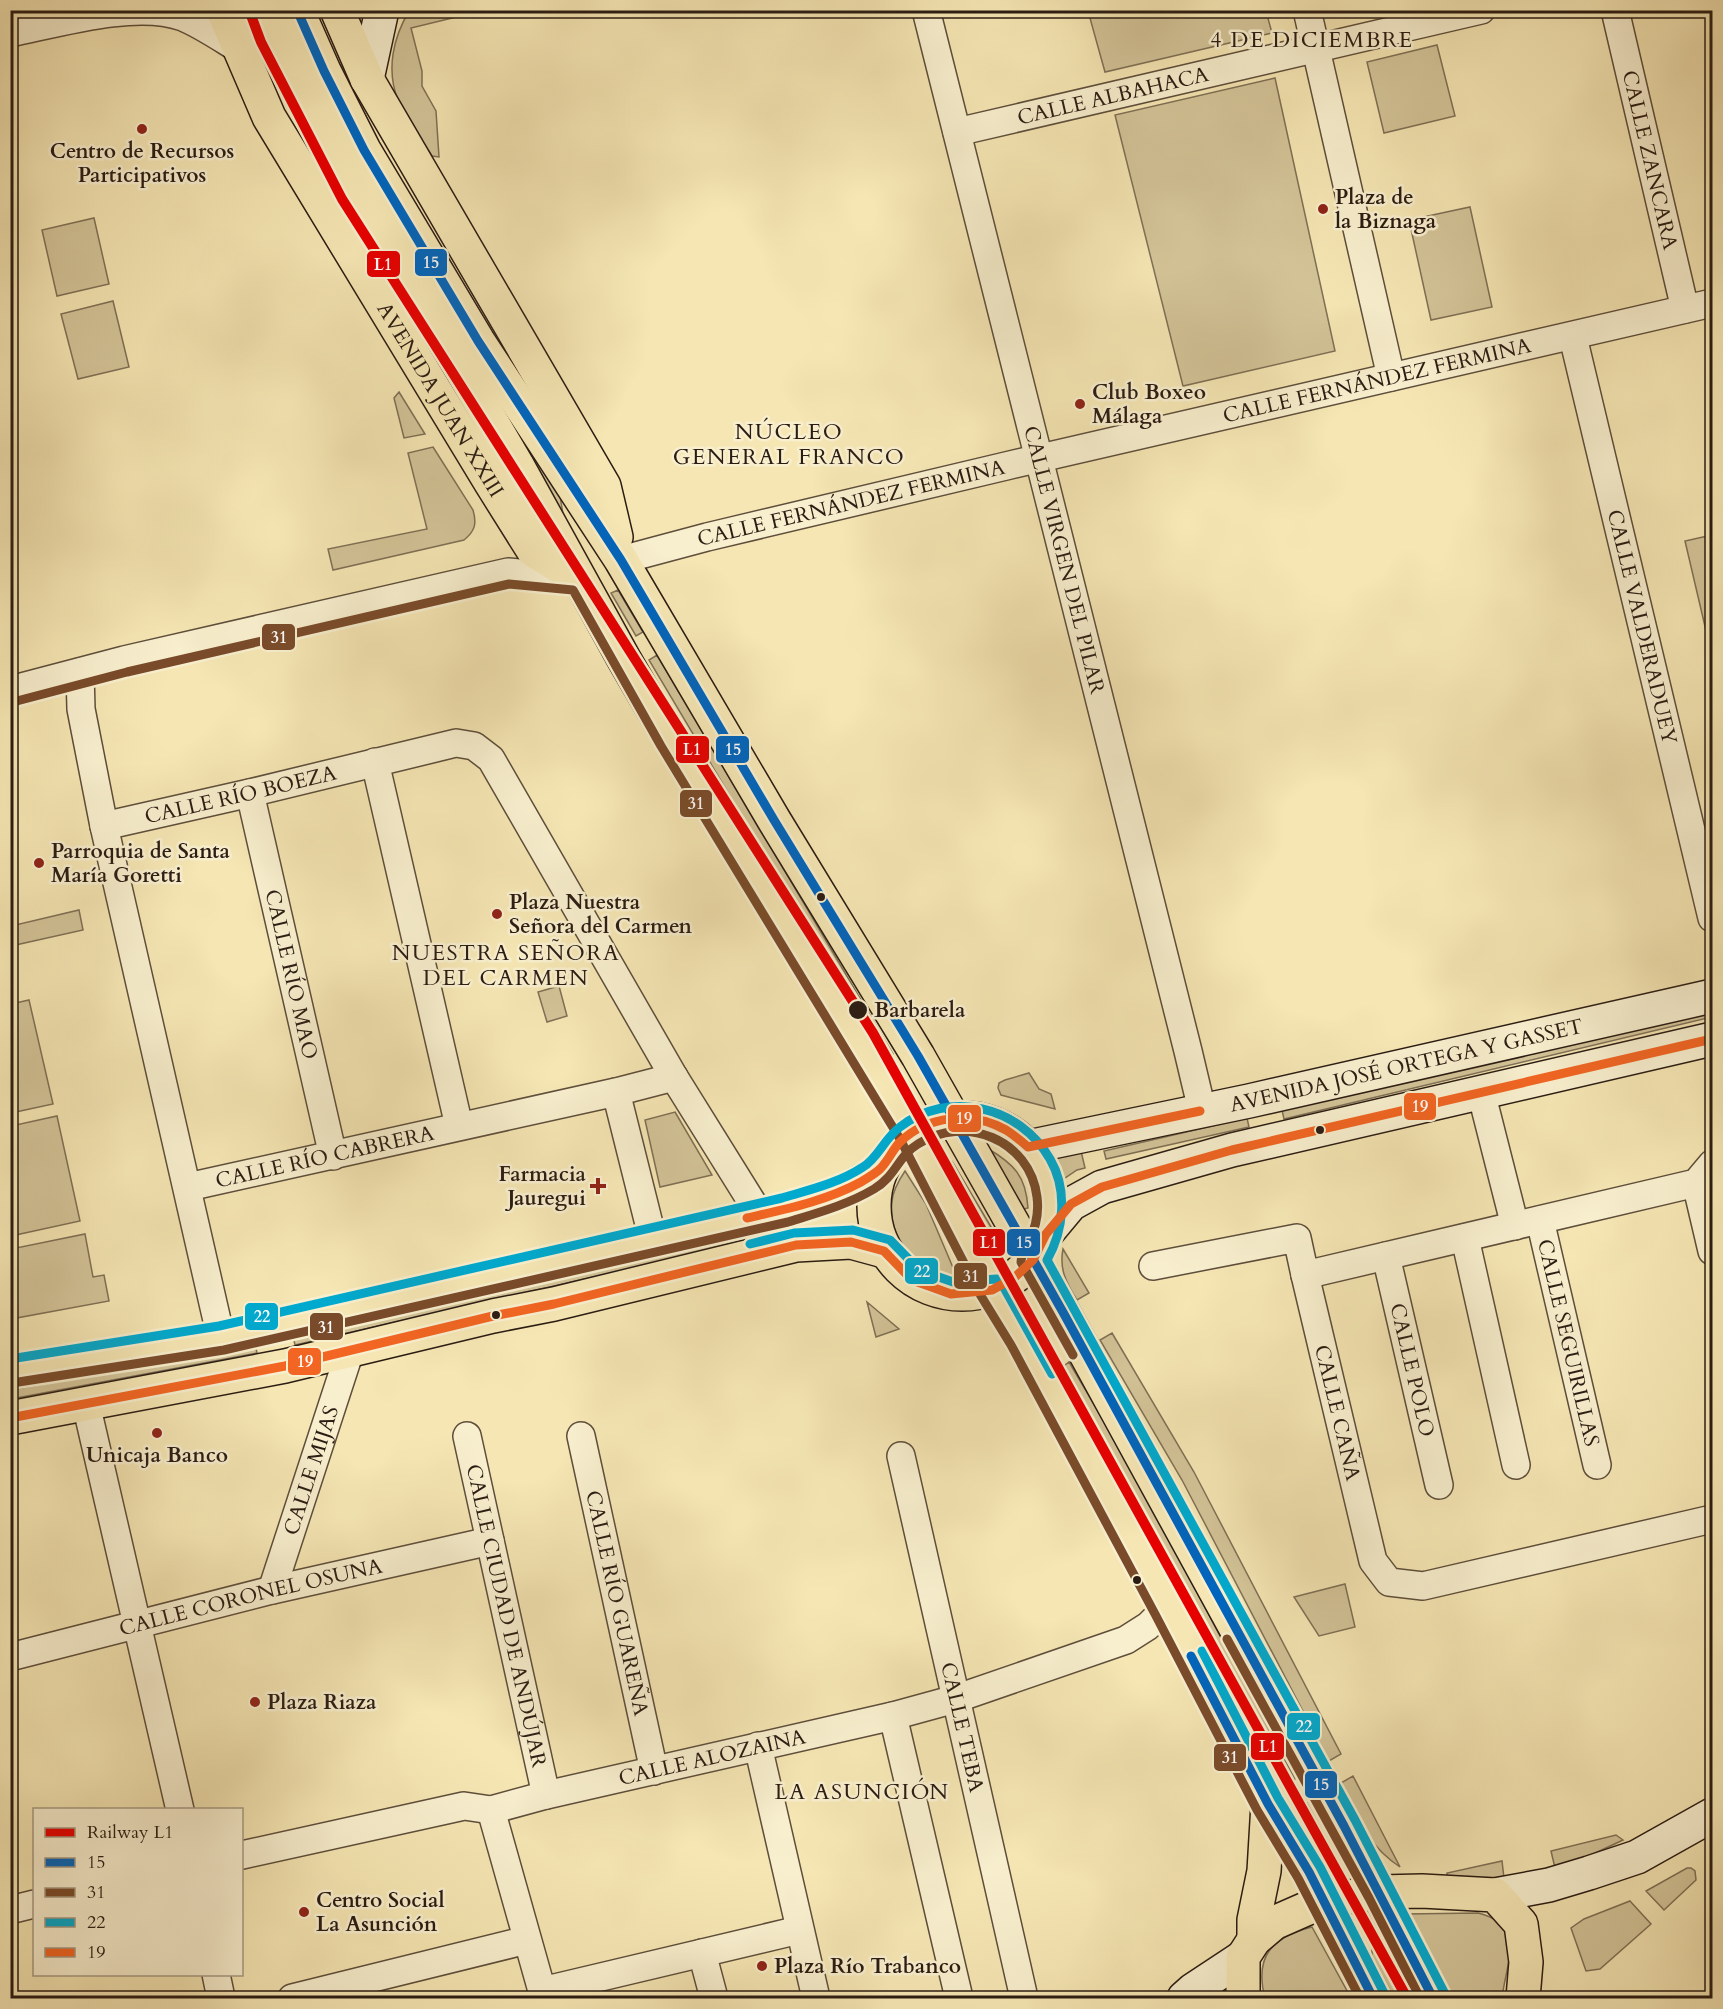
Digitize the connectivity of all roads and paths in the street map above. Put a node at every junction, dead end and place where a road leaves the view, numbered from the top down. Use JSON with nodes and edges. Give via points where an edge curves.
{"nodes":[{"id":1,"x":15,"y":10,"type":"edge"},
{"id":2,"x":223,"y":10,"type":"edge"},
{"id":3,"x":263,"y":10,"type":"edge"},
{"id":4,"x":297,"y":10,"type":"edge"},
{"id":5,"x":337,"y":10,"type":"edge"},
{"id":6,"x":382,"y":10,"type":"edge"},
{"id":7,"x":926,"y":10,"type":"edge"},
{"id":8,"x":1307,"y":10,"type":"edge"},
{"id":9,"x":1481,"y":10,"type":"edge"},
{"id":10,"x":1615,"y":10,"type":"edge"},
{"id":11,"x":10,"y":18,"type":"edge"},
{"id":12,"x":10,"y":33,"type":"edge"},
{"id":13,"x":239,"y":48,"type":"junction"},
{"id":14,"x":1315,"y":48,"type":"junction"},
{"id":15,"x":367,"y":79,"type":"junction"},
{"id":16,"x":957,"y":132,"type":"junction"},
{"id":17,"x":1713,"y":303,"type":"edge"},
{"id":18,"x":1685,"y":309,"type":"junction"},
{"id":19,"x":1573,"y":337,"type":"junction"},
{"id":20,"x":1391,"y":377,"type":"junction"},
{"id":21,"x":1039,"y":459,"type":"junction"},
{"id":22,"x":621,"y":560,"type":"junction"},
{"id":23,"x":580,"y":579,"type":"junction"},
{"id":24,"x":80,"y":672,"type":"junction"},
{"id":25,"x":10,"y":690,"type":"edge"},
{"id":26,"x":375,"y":762,"type":"junction"},
{"id":27,"x":250,"y":793,"type":"junction"},
{"id":28,"x":104,"y":826,"type":"junction"},
{"id":29,"x":1713,"y":918,"type":"edge"},
{"id":30,"x":1713,"y":996,"type":"edge"},
{"id":31,"x":1713,"y":1039,"type":"edge"},
{"id":32,"x":674,"y":1077,"type":"junction"},
{"id":33,"x":616,"y":1092,"type":"junction"},
{"id":34,"x":1481,"y":1092,"type":"junction"},
{"id":35,"x":1202,"y":1110,"type":"junction"},
{"id":36,"x":952,"y":1118,"type":"junction"},
{"id":37,"x":459,"y":1126,"type":"junction"},
{"id":38,"x":910,"y":1133,"type":"junction"},
{"id":39,"x":1028,"y":1147,"type":"junction"},
{"id":40,"x":333,"y":1155,"type":"junction"},
{"id":41,"x":880,"y":1171,"type":"junction"},
{"id":42,"x":1704,"y":1174,"type":"edge"},
{"id":43,"x":188,"y":1187,"type":"junction"},
{"id":44,"x":760,"y":1215,"type":"junction"},
{"id":45,"x":1528,"y":1223,"type":"junction"},
{"id":46,"x":1465,"y":1238,"type":"junction"},
{"id":47,"x":653,"y":1240,"type":"junction"},
{"id":48,"x":1039,"y":1247,"type":"junction"},
{"id":49,"x":884,"y":1251,"type":"junction"},
{"id":50,"x":1713,"y":1251,"type":"edge"},
{"id":51,"x":1386,"y":1256,"type":"junction"},
{"id":52,"x":1153,"y":1266,"type":"dead end"},
{"id":53,"x":1305,"y":1275,"type":"junction"},
{"id":54,"x":992,"y":1290,"type":"junction"},
{"id":55,"x":221,"y":1338,"type":"junction"},
{"id":56,"x":350,"y":1351,"type":"junction"},
{"id":57,"x":10,"y":1371,"type":"edge"},
{"id":58,"x":86,"y":1404,"type":"junction"},
{"id":59,"x":10,"y":1418,"type":"edge"},
{"id":60,"x":467,"y":1436,"type":"dead end"},
{"id":61,"x":581,"y":1436,"type":"dead end"},
{"id":62,"x":901,"y":1456,"type":"dead end"},
{"id":63,"x":1516,"y":1465,"type":"dead end"},
{"id":64,"x":1597,"y":1465,"type":"dead end"},
{"id":65,"x":1439,"y":1485,"type":"dead end"},
{"id":66,"x":1713,"y":1519,"type":"edge"},
{"id":67,"x":490,"y":1541,"type":"junction"},
{"id":68,"x":272,"y":1590,"type":"junction"},
{"id":69,"x":1166,"y":1608,"type":"junction"},
{"id":70,"x":137,"y":1624,"type":"junction"},
{"id":71,"x":10,"y":1657,"type":"edge"},
{"id":72,"x":955,"y":1699,"type":"junction"},
{"id":73,"x":893,"y":1716,"type":"junction"},
{"id":74,"x":758,"y":1746,"type":"junction"},
{"id":75,"x":654,"y":1771,"type":"junction"},
{"id":76,"x":546,"y":1795,"type":"junction"},
{"id":77,"x":1268,"y":1804,"type":"junction"},
{"id":78,"x":180,"y":1808,"type":"edge"},
{"id":79,"x":491,"y":1810,"type":"junction"},
{"id":80,"x":1713,"y":1815,"type":"edge"},
{"id":81,"x":243,"y":1855,"type":"edge"},
{"id":82,"x":1380,"y":1892,"type":"junction"},
{"id":83,"x":1495,"y":1895,"type":"junction"},
{"id":84,"x":1323,"y":1901,"type":"junction"},
{"id":85,"x":33,"y":1904,"type":"edge"},
{"id":86,"x":10,"y":1910,"type":"edge"},
{"id":87,"x":799,"y":1930,"type":"junction"},
{"id":88,"x":527,"y":1940,"type":"junction"},
{"id":89,"x":1249,"y":1948,"type":"junction"},
{"id":90,"x":702,"y":1953,"type":"junction"},
{"id":91,"x":216,"y":1976,"type":"edge"},
{"id":92,"x":543,"y":1995,"type":"edge"},
{"id":93,"x":221,"y":1998,"type":"edge"},
{"id":94,"x":292,"y":1998,"type":"edge"},
{"id":95,"x":714,"y":1998,"type":"edge"},
{"id":96,"x":816,"y":1998,"type":"edge"},
{"id":97,"x":959,"y":1998,"type":"edge"},
{"id":98,"x":1024,"y":1998,"type":"edge"},
{"id":99,"x":1184,"y":1998,"type":"edge"},
{"id":100,"x":1244,"y":1998,"type":"edge"},
{"id":101,"x":1373,"y":1998,"type":"edge"},
{"id":102,"x":1433,"y":1998,"type":"edge"},
{"id":103,"x":1523,"y":1998,"type":"edge"}],
"edges":[{"from":1,"to":11,"type":"street"},
{"from":2,"to":13,"type":"main road","name":"AVENIDA JUAN XXIII"},
{"from":3,"to":23,"type":"main road","name":"AVENIDA JUAN XXIII","via":[[342,167]]},
{"from":4,"to":22,"type":"main road","via":[[364,150],[478,341]]},
{"from":5,"to":15,"type":"main road"},
{"from":6,"to":15,"type":"main road"},
{"from":7,"to":16,"type":"street","name":"CALLE VIRGEN DEL PILAR"},
{"from":8,"to":14,"type":"street"},
{"from":9,"to":14,"type":"street","name":"CALLE ALBAHACA"},
{"from":10,"to":18,"type":"street","name":"CALLE ZANCARA"},
{"from":12,"to":13,"type":"street","via":[[119,11],[162,11],[183,17]]},
{"from":13,"to":23,"type":"main road","name":"AVENIDA JUAN XXIII","via":[[269,117],[533,550]]},
{"from":14,"to":16,"type":"street","name":"CALLE ALBAHACA"},
{"from":14,"to":20,"type":"street"},
{"from":15,"to":22,"type":"main road","via":[[604,486]]},
{"from":16,"to":21,"type":"street","name":"CALLE VIRGEN DEL PILAR"},
{"from":17,"to":18,"type":"street","name":"CALLE FERNÁNDEZ FERMINA"},
{"from":18,"to":19,"type":"street","name":"CALLE FERNÁNDEZ FERMINA"},
{"from":19,"to":20,"type":"street","name":"CALLE FERNÁNDEZ FERMINA"},
{"from":19,"to":29,"type":"street","name":"CALLE VALDERADUEY"},
{"from":20,"to":21,"type":"street","name":"CALLE FERNÁNDEZ FERMINA"},
{"from":21,"to":22,"type":"street","name":"CALLE FERNÁNDEZ FERMINA"},
{"from":21,"to":35,"type":"street","name":"CALLE VIRGEN DEL PILAR"},
{"from":22,"to":23,"type":"main road"},
{"from":22,"to":36,"type":"main road"},
{"from":23,"to":24,"type":"street","via":[[508,572]]},
{"from":23,"to":38,"type":"main road","name":"AVENIDA JUAN XXIII","via":[[677,751]]},
{"from":24,"to":25,"type":"street"},
{"from":24,"to":28,"type":"street","via":[[81,709]]},
{"from":26,"to":27,"type":"street","name":"CALLE RÍO BOEZA"},
{"from":26,"to":32,"type":"street","via":[[456,743],[474,746],[491,759]]},
{"from":26,"to":37,"type":"street"},
{"from":27,"to":28,"type":"street","name":"CALLE RÍO BOEZA"},
{"from":27,"to":40,"type":"street","name":"CALLE RÍO MAO"},
{"from":28,"to":43,"type":"street"},
{"from":30,"to":35,"type":"main road","name":"AVENIDA JOSÉ ORTEGA Y GASSET"},
{"from":31,"to":34,"type":"main road","name":"AVENIDA JOSÉ ORTEGA Y GASSET"},
{"from":32,"to":33,"type":"street"},
{"from":32,"to":44,"type":"street"},
{"from":33,"to":37,"type":"street"},
{"from":33,"to":47,"type":"street"},
{"from":34,"to":45,"type":"street","name":"CALLE SEGUIRILLAS"},
{"from":34,"to":48,"type":"main road","name":"AVENIDA JOSÉ ORTEGA Y GASSET","via":[[1232,1150],[1102,1187],[1071,1204]]},
{"from":35,"to":39,"type":"main road","name":"AVENIDA JOSÉ ORTEGA Y GASSET"},
{"from":36,"to":38,"type":"main road"},
{"from":36,"to":39,"type":"main road","via":[[980,1119],[1006,1130]]},
{"from":36,"to":48,"type":"main road"},
{"from":37,"to":40,"type":"street","name":"CALLE RÍO CABRERA"},
{"from":38,"to":41,"type":"main road"},
{"from":38,"to":54,"type":"main road","name":"AVENIDA JUAN XXIII"},
{"from":39,"to":48,"type":"main road","via":[[1049,1188],[1050,1211]]},
{"from":40,"to":43,"type":"street","name":"CALLE RÍO CABRERA"},
{"from":41,"to":44,"type":"main road","via":[[842,1192]]},
{"from":41,"to":49,"type":"main road","via":[[873,1211]]},
{"from":42,"to":45,"type":"street"},
{"from":42,"to":50,"type":"street"},
{"from":43,"to":55,"type":"street"},
{"from":44,"to":47,"type":"main road"},
{"from":45,"to":46,"type":"street"},
{"from":45,"to":64,"type":"street","name":"CALLE SEGUIRILLAS"},
{"from":46,"to":51,"type":"street"},
{"from":46,"to":63,"type":"street"},
{"from":47,"to":55,"type":"main road"},
{"from":48,"to":54,"type":"main road","via":[[1014,1278]]},
{"from":48,"to":82,"type":"main road"},
{"from":49,"to":54,"type":"main road","via":[[912,1280],[951,1294]]},
{"from":49,"to":56,"type":"main road","via":[[851,1242],[796,1245]]},
{"from":51,"to":53,"type":"street"},
{"from":51,"to":65,"type":"street","name":"CALLE POLO"},
{"from":52,"to":53,"type":"street","name":"CALLE CAÑA","via":[[1298,1238]]},
{"from":53,"to":66,"type":"street","name":"CALLE CAÑA","via":[[1373,1561],[1389,1582],[1423,1586]]},
{"from":54,"to":69,"type":"main road","name":"AVENIDA JUAN XXIII"},
{"from":55,"to":57,"type":"main road"},
{"from":56,"to":58,"type":"main road"},
{"from":56,"to":68,"type":"street","name":"CALLE MIJAS"},
{"from":58,"to":59,"type":"main road"},
{"from":58,"to":70,"type":"street"},
{"from":60,"to":67,"type":"street","name":"CALLE CIUDAD DE ANDÚJAR"},
{"from":61,"to":75,"type":"street","name":"CALLE RÍO GUAREÑA"},
{"from":62,"to":72,"type":"street","name":"CALLE TEBA"},
{"from":67,"to":68,"type":"street","name":"CALLE CORONEL OSUNA"},
{"from":67,"to":76,"type":"street","name":"CALLE CIUDAD DE ANDÚJAR"},
{"from":68,"to":70,"type":"street","name":"CALLE CORONEL OSUNA"},
{"from":69,"to":72,"type":"street","name":"CALLE ALOZAINA","via":[[1126,1640]]},
{"from":69,"to":77,"type":"main road","name":"AVENIDA JUAN XXIII"},
{"from":70,"to":71,"type":"street","name":"CALLE CORONEL OSUNA"},
{"from":70,"to":78,"type":"street"},
{"from":72,"to":73,"type":"street","name":"CALLE ALOZAINA"},
{"from":72,"to":98,"type":"street","name":"CALLE TEBA"},
{"from":73,"to":74,"type":"street","name":"CALLE ALOZAINA"},
{"from":73,"to":97,"type":"street"},
{"from":74,"to":75,"type":"street","name":"CALLE ALOZAINA"},
{"from":74,"to":87,"type":"street"},
{"from":75,"to":76,"type":"street","name":"CALLE ALOZAINA"},
{"from":76,"to":79,"type":"street","name":"CALLE ALOZAINA"},
{"from":77,"to":84,"type":"main road","name":"AVENIDA JUAN XXIII"},
{"from":77,"to":89,"type":"main road","via":[[1264,1871]]},
{"from":79,"to":81,"type":"street","name":"CALLE ALOZAINA","via":[[464,1806]]},
{"from":79,"to":88,"type":"street"},
{"from":80,"to":83,"type":"main road","via":[[1637,1857],[1549,1885]]},
{"from":82,"to":83,"type":"main road"},
{"from":82,"to":84,"type":"main road"},
{"from":82,"to":102,"type":"main road"},
{"from":83,"to":103,"type":"main road","via":[[1521,1924],[1526,1962]]},
{"from":84,"to":89,"type":"main road","via":[[1274,1923]]},
{"from":84,"to":101,"type":"main road","name":"AVENIDA JUAN XXIII"},
{"from":85,"to":86,"type":"street"},
{"from":87,"to":90,"type":"street"},
{"from":87,"to":96,"type":"street"},
{"from":88,"to":92,"type":"street"},
{"from":88,"to":94,"type":"street"},
{"from":89,"to":99,"type":"main road"},
{"from":89,"to":100,"type":"main road"},
{"from":90,"to":92,"type":"street"},
{"from":90,"to":95,"type":"street"},
{"from":91,"to":93,"type":"street"}]}
